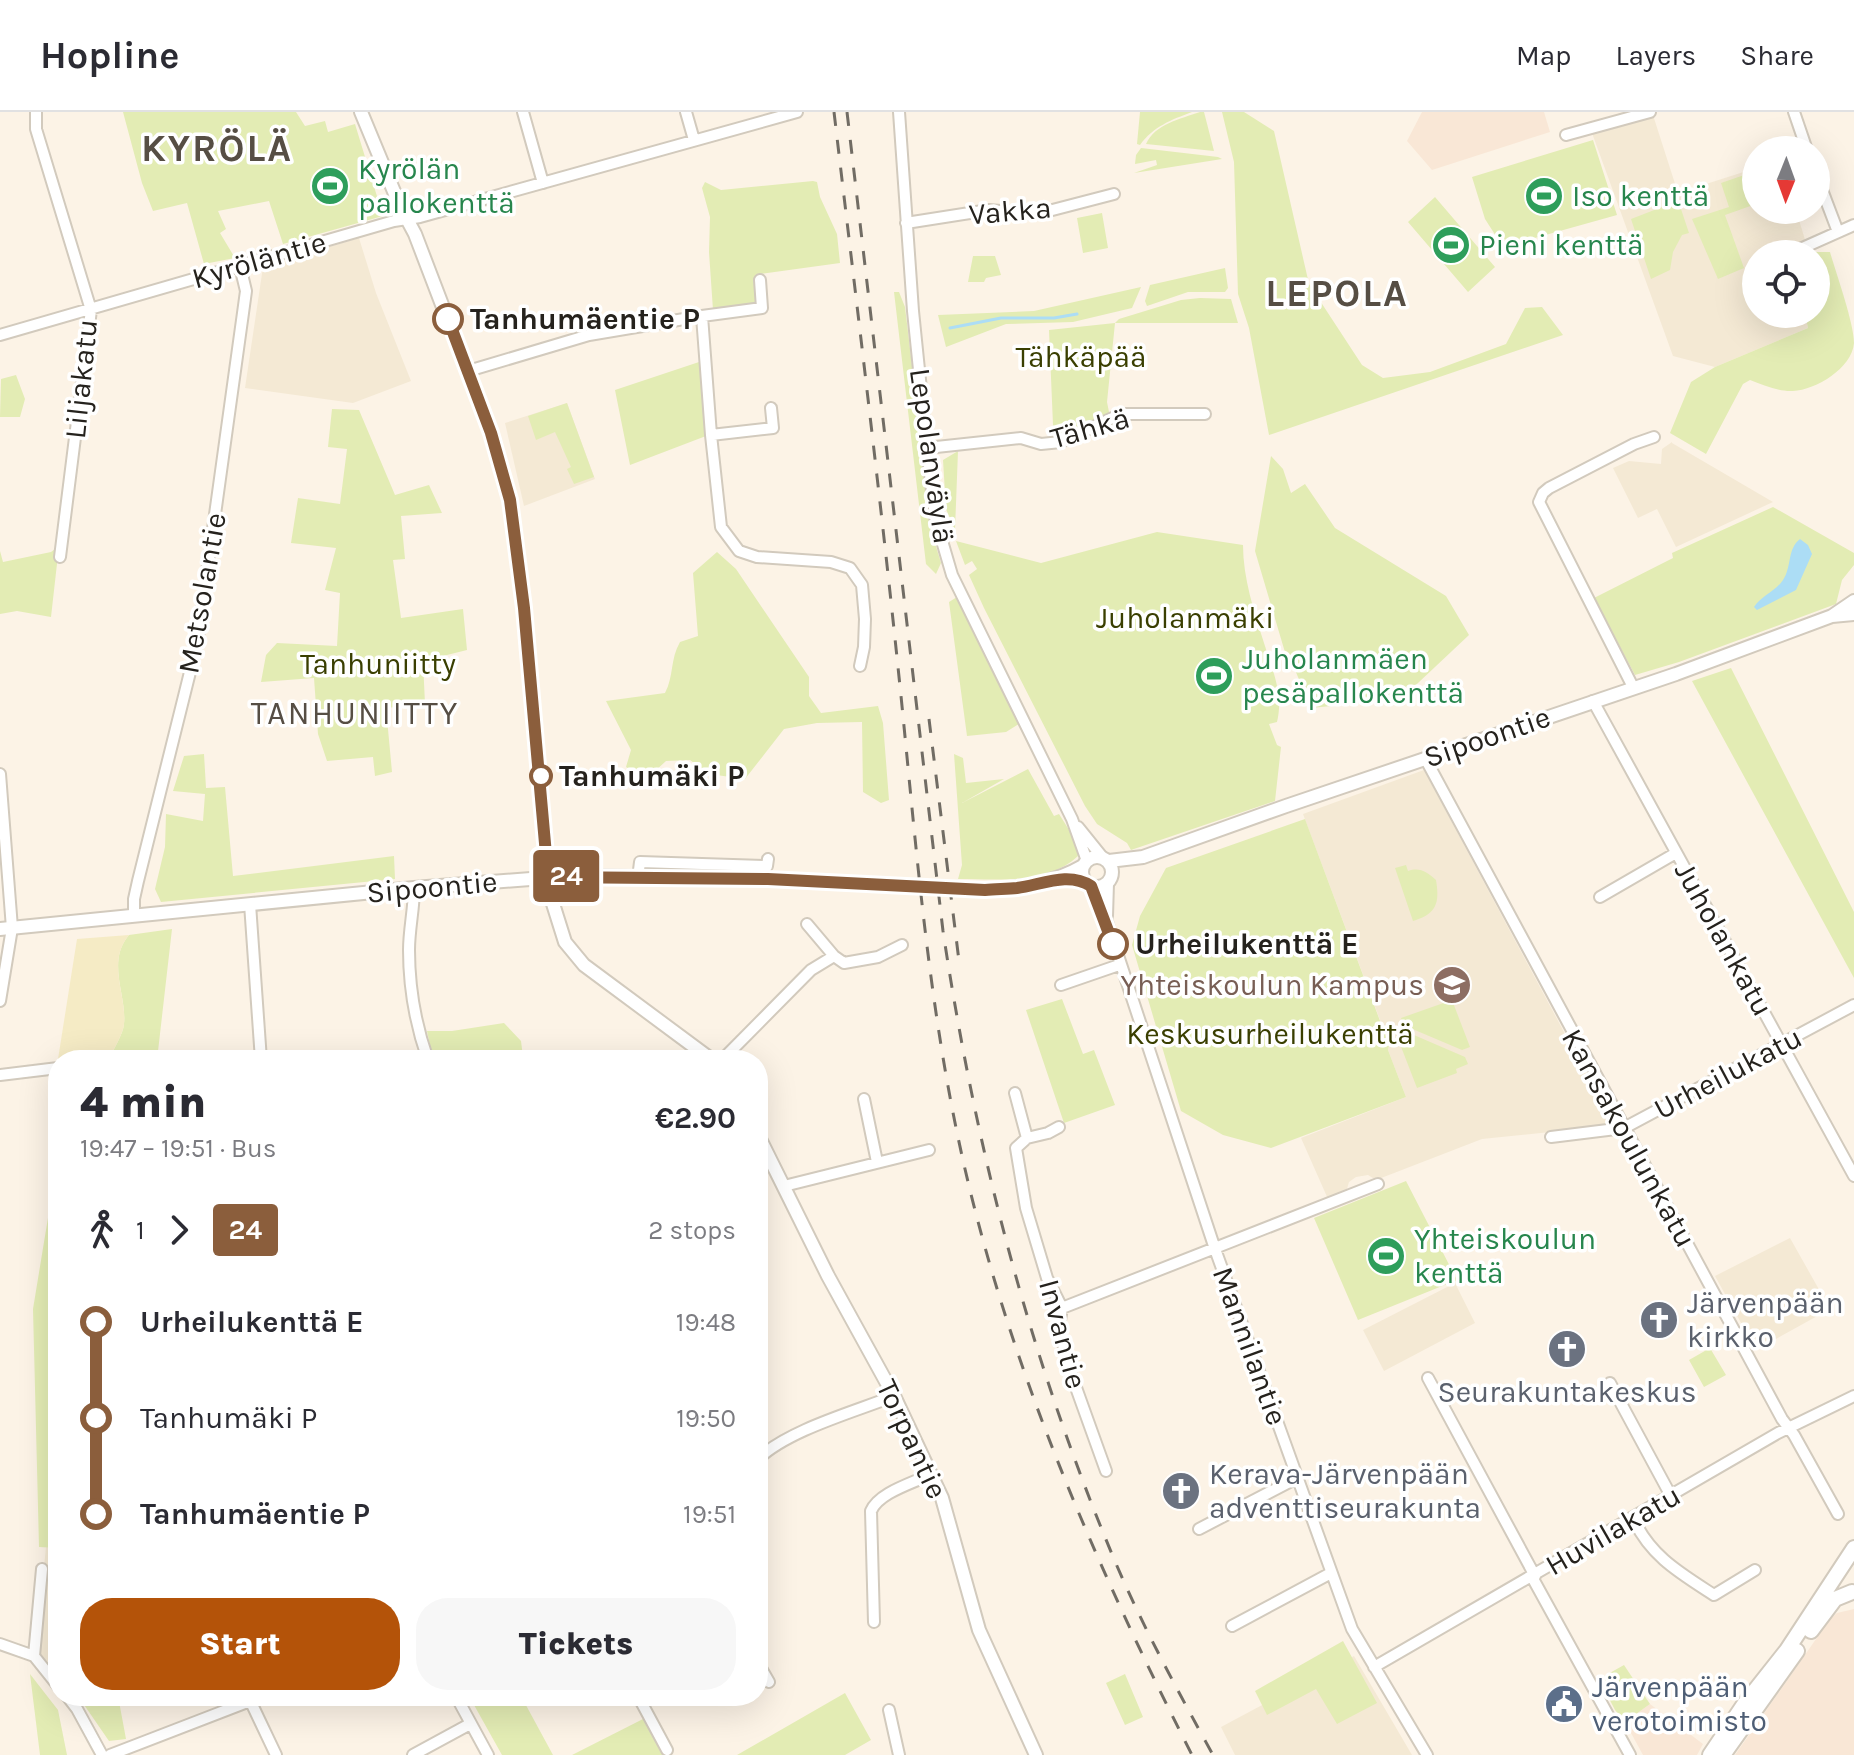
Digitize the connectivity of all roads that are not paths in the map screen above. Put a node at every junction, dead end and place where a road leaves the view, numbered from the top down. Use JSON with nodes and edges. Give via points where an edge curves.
{"nodes":[{"id":1,"x":36,"y":112,"type":"edge"},
{"id":2,"x":361,"y":112,"type":"edge"},
{"id":3,"x":523,"y":112,"type":"edge"},
{"id":4,"x":686,"y":112,"type":"edge"},
{"id":5,"x":797,"y":112,"type":"edge"},
{"id":6,"x":899,"y":112,"type":"edge"},
{"id":7,"x":1650,"y":112,"type":"edge"},
{"id":8,"x":1794,"y":112,"type":"edge"},
{"id":9,"x":1566,"y":135,"type":"dead end"},
{"id":10,"x":1802,"y":136,"type":"edge"},
{"id":11,"x":694,"y":140,"type":"junction"},
{"id":12,"x":543,"y":183,"type":"junction"},
{"id":13,"x":1114,"y":194,"type":"dead end"},
{"id":14,"x":1830,"y":211,"type":"edge"},
{"id":15,"x":408,"y":219,"type":"junction"},
{"id":16,"x":906,"y":223,"type":"junction"},
{"id":17,"x":1854,"y":225,"type":"edge"},
{"id":18,"x":1838,"y":232,"type":"junction"},
{"id":19,"x":1820,"y":240,"type":"edge"},
{"id":20,"x":240,"y":266,"type":"junction"},
{"id":21,"x":760,"y":280,"type":"dead end"},
{"id":22,"x":91,"y":310,"type":"junction"},
{"id":23,"x":702,"y":316,"type":"junction"},
{"id":24,"x":0,"y":335,"type":"edge"},
{"id":25,"x":468,"y":371,"type":"junction"},
{"id":26,"x":771,"y":408,"type":"dead end"},
{"id":27,"x":1205,"y":414,"type":"dead end"},
{"id":28,"x":711,"y":435,"type":"junction"},
{"id":29,"x":1654,"y":437,"type":"dead end"},
{"id":30,"x":927,"y":448,"type":"junction"},
{"id":31,"x":60,"y":557,"type":"dead end"},
{"id":32,"x":1854,"y":601,"type":"edge"},
{"id":33,"x":1854,"y":614,"type":"edge"},
{"id":34,"x":1832,"y":616,"type":"junction"},
{"id":35,"x":860,"y":666,"type":"dead end"},
{"id":36,"x":1633,"y":687,"type":"junction"},
{"id":37,"x":1593,"y":701,"type":"junction"},
{"id":38,"x":1425,"y":758,"type":"junction"},
{"id":39,"x":0,"y":774,"type":"edge"},
{"id":40,"x":1072,"y":819,"type":"junction"},
{"id":41,"x":3,"y":853,"type":"edge"},
{"id":42,"x":1676,"y":853,"type":"junction"},
{"id":43,"x":1143,"y":857,"type":"junction"},
{"id":44,"x":768,"y":859,"type":"dead end"},
{"id":45,"x":1106,"y":860,"type":"junction"},
{"id":46,"x":1085,"y":863,"type":"junction"},
{"id":47,"x":548,"y":877,"type":"junction"},
{"id":48,"x":638,"y":878,"type":"junction"},
{"id":49,"x":1056,"y":879,"type":"junction"},
{"id":50,"x":1110,"y":881,"type":"junction"},
{"id":51,"x":1089,"y":884,"type":"junction"},
{"id":52,"x":414,"y":888,"type":"junction"},
{"id":53,"x":1600,"y":897,"type":"dead end"},
{"id":54,"x":250,"y":904,"type":"junction"},
{"id":55,"x":134,"y":916,"type":"junction"},
{"id":56,"x":1107,"y":922,"type":"junction"},
{"id":57,"x":807,"y":924,"type":"dead end"},
{"id":58,"x":6,"y":929,"type":"edge"},
{"id":59,"x":902,"y":945,"type":"dead end"},
{"id":60,"x":834,"y":956,"type":"junction"},
{"id":61,"x":1119,"y":965,"type":"junction"},
{"id":62,"x":1061,"y":985,"type":"dead end"},
{"id":63,"x":0,"y":1001,"type":"edge"},
{"id":64,"x":1854,"y":1005,"type":"edge"},
{"id":65,"x":1782,"y":1044,"type":"junction"},
{"id":66,"x":260,"y":1050,"type":"edge"},
{"id":67,"x":425,"y":1050,"type":"edge"},
{"id":68,"x":699,"y":1050,"type":"edge"},
{"id":69,"x":732,"y":1050,"type":"edge"},
{"id":70,"x":48,"y":1069,"type":"edge"},
{"id":71,"x":0,"y":1075,"type":"edge"},
{"id":72,"x":1015,"y":1093,"type":"dead end"},
{"id":73,"x":864,"y":1099,"type":"dead end"},
{"id":74,"x":1059,"y":1127,"type":"dead end"},
{"id":75,"x":1624,"y":1128,"type":"junction"},
{"id":76,"x":1551,"y":1137,"type":"dead end"},
{"id":77,"x":1027,"y":1138,"type":"junction"},
{"id":78,"x":929,"y":1150,"type":"dead end"},
{"id":79,"x":768,"y":1155,"type":"edge"},
{"id":80,"x":877,"y":1162,"type":"junction"},
{"id":81,"x":1854,"y":1176,"type":"edge"},
{"id":82,"x":1378,"y":1184,"type":"dead end"},
{"id":83,"x":784,"y":1186,"type":"junction"},
{"id":84,"x":1215,"y":1249,"type":"junction"},
{"id":85,"x":1062,"y":1308,"type":"junction"},
{"id":86,"x":1428,"y":1378,"type":"dead end"},
{"id":87,"x":1610,"y":1383,"type":"dead end"},
{"id":88,"x":894,"y":1396,"type":"junction"},
{"id":89,"x":1854,"y":1396,"type":"edge"},
{"id":90,"x":1787,"y":1428,"type":"junction"},
{"id":91,"x":768,"y":1449,"type":"edge"},
{"id":92,"x":1106,"y":1471,"type":"dead end"},
{"id":93,"x":931,"y":1474,"type":"junction"},
{"id":94,"x":1297,"y":1478,"type":"junction"},
{"id":95,"x":1671,"y":1496,"type":"junction"},
{"id":96,"x":1838,"y":1514,"type":"dead end"},
{"id":97,"x":1633,"y":1518,"type":"junction"},
{"id":98,"x":1199,"y":1529,"type":"dead end"},
{"id":99,"x":1852,"y":1556,"type":"edge"},
{"id":100,"x":42,"y":1569,"type":"dead end"},
{"id":101,"x":1755,"y":1570,"type":"dead end"},
{"id":102,"x":1331,"y":1573,"type":"junction"},
{"id":103,"x":1839,"y":1574,"type":"junction"},
{"id":104,"x":1533,"y":1577,"type":"junction"},
{"id":105,"x":1853,"y":1592,"type":"edge"},
{"id":106,"x":874,"y":1622,"type":"dead end"},
{"id":107,"x":1232,"y":1626,"type":"dead end"},
{"id":108,"x":0,"y":1644,"type":"edge"},
{"id":109,"x":34,"y":1656,"type":"junction"},
{"id":110,"x":1374,"y":1667,"type":"junction"},
{"id":111,"x":48,"y":1674,"type":"edge"},
{"id":112,"x":75,"y":1706,"type":"edge"},
{"id":113,"x":232,"y":1706,"type":"edge"},
{"id":114,"x":252,"y":1706,"type":"edge"},
{"id":115,"x":461,"y":1706,"type":"edge"},
{"id":116,"x":643,"y":1706,"type":"edge"},
{"id":117,"x":889,"y":1710,"type":"dead end"},
{"id":118,"x":470,"y":1724,"type":"junction"},
{"id":119,"x":667,"y":1750,"type":"dead end"},
{"id":120,"x":102,"y":1755,"type":"edge"},
{"id":121,"x":110,"y":1755,"type":"edge"},
{"id":122,"x":276,"y":1755,"type":"edge"},
{"id":123,"x":413,"y":1755,"type":"edge"},
{"id":124,"x":488,"y":1755,"type":"edge"},
{"id":125,"x":899,"y":1755,"type":"edge"},
{"id":126,"x":1036,"y":1755,"type":"edge"},
{"id":127,"x":1427,"y":1755,"type":"edge"},
{"id":128,"x":1630,"y":1755,"type":"edge"},
{"id":129,"x":1710,"y":1755,"type":"edge"},
{"id":130,"x":1723,"y":1755,"type":"edge"}],
"edges":[{"from":1,"to":22,"type":"street","name":"Liljakatu","via":[[36,129]]},
{"from":2,"to":15,"type":"street"},
{"from":3,"to":12,"type":"street"},
{"from":4,"to":11,"type":"street"},
{"from":5,"to":11,"type":"street","name":"Kyröläntie"},
{"from":6,"to":16,"type":"street","name":"Lepolanväylä"},
{"from":7,"to":9,"type":"street"},
{"from":8,"to":10,"type":"street"},
{"from":11,"to":12,"type":"street","name":"Kyröläntie"},
{"from":12,"to":15,"type":"street","name":"Kyröläntie"},
{"from":13,"to":16,"type":"street","name":"Vakka","via":[[1037,214],[989,210]]},
{"from":14,"to":18,"type":"street"},
{"from":15,"to":20,"type":"street","name":"Kyröläntie"},
{"from":15,"to":25,"type":"street"},
{"from":16,"to":30,"type":"street","name":"Lepolanväylä"},
{"from":17,"to":18,"type":"street"},
{"from":18,"to":19,"type":"street"},
{"from":20,"to":22,"type":"street","name":"Kyröläntie"},
{"from":20,"to":55,"type":"street","name":"Metsolantie","via":[[244,302],[198,635]]},
{"from":21,"to":23,"type":"street","via":[[762,308]]},
{"from":22,"to":24,"type":"street","name":"Kyröläntie"},
{"from":22,"to":31,"type":"street","name":"Liljakatu"},
{"from":23,"to":25,"type":"street","via":[[589,335]]},
{"from":23,"to":28,"type":"street"},
{"from":25,"to":47,"type":"street","via":[[501,462],[518,549]]},
{"from":26,"to":28,"type":"street","via":[[773,428]]},
{"from":27,"to":30,"type":"street","name":"Tähkä","via":[[1121,414],[1061,442],[1021,438]]},
{"from":28,"to":35,"type":"street","via":[[721,527],[739,551],[831,562],[850,568],[862,585]]},
{"from":29,"to":36,"type":"street","via":[[1549,488],[1539,502]]},
{"from":30,"to":40,"type":"street","name":"Lepolanväylä","via":[[935,517],[952,575]]},
{"from":32,"to":34,"type":"street","name":"Sipoontie"},
{"from":33,"to":34,"type":"street","name":"Sipoontie"},
{"from":34,"to":36,"type":"street","name":"Sipoontie"},
{"from":36,"to":37,"type":"street","name":"Sipoontie"},
{"from":37,"to":38,"type":"street","name":"Sipoontie"},
{"from":37,"to":42,"type":"street","name":"Juholankatu"},
{"from":38,"to":43,"type":"street","name":"Sipoontie"},
{"from":38,"to":75,"type":"street","name":"Kansakoulunkatu"},
{"from":39,"to":41,"type":"street"},
{"from":40,"to":45,"type":"street","name":"Lepolanväylä"},
{"from":40,"to":46,"type":"street","name":"Lepolanväylä"},
{"from":41,"to":58,"type":"street"},
{"from":42,"to":53,"type":"street"},
{"from":42,"to":65,"type":"street","name":"Juholankatu"},
{"from":43,"to":45,"type":"street","name":"Sipoontie"},
{"from":43,"to":50,"type":"street","name":"Sipoontie"},
{"from":44,"to":48,"type":"street","via":[[767,866],[640,862]]},
{"from":45,"to":46,"type":"street"},
{"from":45,"to":50,"type":"street","via":[[1113,872]]},
{"from":46,"to":49,"type":"street","name":"Sipoontie"},
{"from":46,"to":51,"type":"street","via":[[1082,872]]},
{"from":47,"to":48,"type":"street","name":"Sipoontie"},
{"from":47,"to":52,"type":"street","name":"Sipoontie"},
{"from":47,"to":68,"type":"street","via":[[565,942],[584,965]]},
{"from":48,"to":49,"type":"street","name":"Sipoontie","via":[[985,890]]},
{"from":49,"to":51,"type":"street","name":"Sipoontie"},
{"from":50,"to":51,"type":"street"},
{"from":50,"to":56,"type":"street","name":"Mannilantie"},
{"from":51,"to":56,"type":"street","name":"Mannilantie"},
{"from":52,"to":54,"type":"street","name":"Sipoontie"},
{"from":52,"to":67,"type":"street","via":[[409,950]]},
{"from":54,"to":55,"type":"street","name":"Sipoontie"},
{"from":54,"to":66,"type":"street"},
{"from":55,"to":58,"type":"street","name":"Sipoontie"},
{"from":56,"to":61,"type":"street","name":"Mannilantie"},
{"from":57,"to":60,"type":"street"},
{"from":58,"to":63,"type":"street"},
{"from":59,"to":60,"type":"street","via":[[878,957],[844,963]]},
{"from":60,"to":69,"type":"street","via":[[811,970]]},
{"from":61,"to":62,"type":"street"},
{"from":61,"to":84,"type":"street","name":"Mannilantie"},
{"from":64,"to":65,"type":"street","name":"Urheilukatu"},
{"from":65,"to":75,"type":"street","name":"Urheilukatu"},
{"from":65,"to":81,"type":"street","name":"Juholankatu"},
{"from":70,"to":71,"type":"street"},
{"from":72,"to":77,"type":"street"},
{"from":73,"to":80,"type":"street"},
{"from":74,"to":77,"type":"street"},
{"from":75,"to":76,"type":"street","name":"Urheilukatu"},
{"from":75,"to":90,"type":"street","name":"Kansakoulunkatu"},
{"from":77,"to":85,"type":"street","name":"Invantie","via":[[1016,1148],[1026,1208]]},
{"from":78,"to":80,"type":"street"},
{"from":79,"to":83,"type":"street","name":"Torpantie"},
{"from":80,"to":83,"type":"street"},
{"from":82,"to":84,"type":"street"},
{"from":83,"to":88,"type":"street","name":"Torpantie"},
{"from":84,"to":85,"type":"street"},
{"from":84,"to":94,"type":"street","name":"Mannilantie"},
{"from":85,"to":92,"type":"street","name":"Invantie","via":[[1059,1327],[1069,1368]]},
{"from":86,"to":104,"type":"street"},
{"from":87,"to":95,"type":"street"},
{"from":88,"to":91,"type":"street"},
{"from":88,"to":93,"type":"street","name":"Torpantie"},
{"from":89,"to":90,"type":"street","name":"Huvilakatu"},
{"from":90,"to":95,"type":"street","name":"Huvilakatu"},
{"from":90,"to":96,"type":"street","name":"Kansakoulunkatu"},
{"from":93,"to":106,"type":"street","via":[[883,1498],[871,1511]]},
{"from":93,"to":126,"type":"street","name":"Torpantie","via":[[979,1630]]},
{"from":94,"to":98,"type":"street"},
{"from":94,"to":102,"type":"street","name":"Mannilantie"},
{"from":95,"to":97,"type":"street","name":"Huvilakatu"},
{"from":97,"to":101,"type":"street","via":[[1648,1546],[1714,1595]]},
{"from":97,"to":104,"type":"street","name":"Huvilakatu"},
{"from":99,"to":103,"type":"main road"},
{"from":100,"to":109,"type":"street"},
{"from":102,"to":107,"type":"street"},
{"from":102,"to":110,"type":"street","name":"Mannilantie","via":[[1352,1629]]},
{"from":103,"to":105,"type":"main road","via":[[1844,1587]]},
{"from":103,"to":129,"type":"main road"},
{"from":104,"to":110,"type":"street","name":"Huvilakatu"},
{"from":104,"to":128,"type":"street"},
{"from":105,"to":130,"type":"main road","via":[[1829,1604]]},
{"from":108,"to":109,"type":"street"},
{"from":109,"to":111,"type":"street"},
{"from":110,"to":127,"type":"street","name":"Mannilantie"},
{"from":112,"to":120,"type":"street"},
{"from":113,"to":121,"type":"street"},
{"from":114,"to":122,"type":"street"},
{"from":115,"to":118,"type":"street"},
{"from":116,"to":119,"type":"street"},
{"from":117,"to":125,"type":"street"},
{"from":118,"to":123,"type":"street"},
{"from":118,"to":124,"type":"street"}]}
